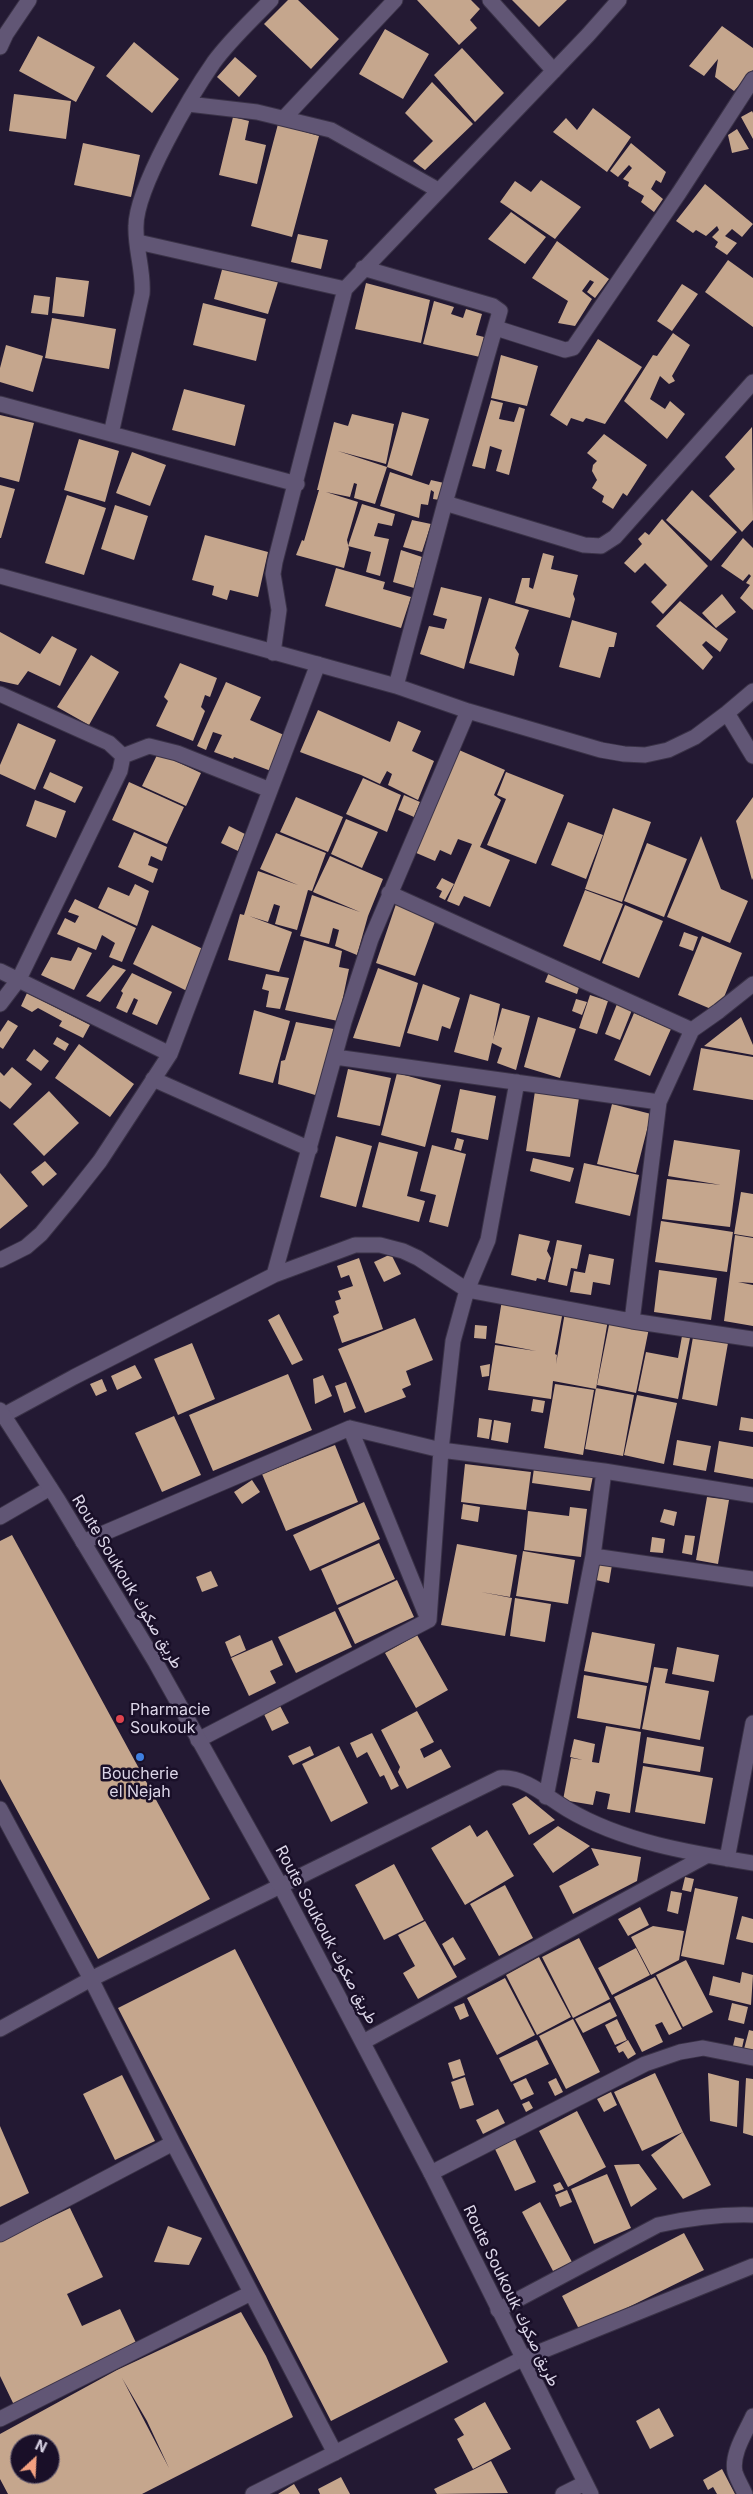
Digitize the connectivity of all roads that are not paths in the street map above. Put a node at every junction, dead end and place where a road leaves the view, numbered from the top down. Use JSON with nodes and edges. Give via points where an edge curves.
{"nodes":[{"id":1,"x":29,"y":0,"type":"edge"},
{"id":2,"x":270,"y":0,"type":"edge"},
{"id":3,"x":395,"y":0,"type":"edge"},
{"id":4,"x":490,"y":0,"type":"edge"},
{"id":5,"x":619,"y":0,"type":"edge"},
{"id":6,"x":0,"y":47,"type":"edge"},
{"id":7,"x":554,"y":71,"type":"junction"},
{"id":8,"x":753,"y":79,"type":"edge"},
{"id":9,"x":188,"y":104,"type":"junction"},
{"id":10,"x":285,"y":118,"type":"junction"},
{"id":11,"x":438,"y":190,"type":"junction"},
{"id":12,"x":138,"y":242,"type":"junction"},
{"id":13,"x":364,"y":268,"type":"junction"},
{"id":14,"x":345,"y":289,"type":"junction"},
{"id":15,"x":496,"y":328,"type":"junction"},
{"id":16,"x":753,"y":382,"type":"edge"},
{"id":17,"x":0,"y":404,"type":"edge"},
{"id":18,"x":111,"y":434,"type":"junction"},
{"id":19,"x":297,"y":484,"type":"junction"},
{"id":20,"x":445,"y":503,"type":"junction"},
{"id":21,"x":0,"y":576,"type":"edge"},
{"id":22,"x":273,"y":652,"type":"junction"},
{"id":23,"x":318,"y":664,"type":"junction"},
{"id":24,"x":396,"y":686,"type":"junction"},
{"id":25,"x":753,"y":690,"type":"edge"},
{"id":26,"x":0,"y":694,"type":"edge"},
{"id":27,"x":468,"y":711,"type":"junction"},
{"id":28,"x":727,"y":713,"type":"junction"},
{"id":29,"x":123,"y":756,"type":"junction"},
{"id":30,"x":753,"y":756,"type":"edge"},
{"id":31,"x":270,"y":790,"type":"junction"},
{"id":32,"x":389,"y":892,"type":"junction"},
{"id":33,"x":0,"y":971,"type":"edge"},
{"id":34,"x":19,"y":979,"type":"junction"},
{"id":35,"x":753,"y":984,"type":"edge"},
{"id":36,"x":0,"y":1004,"type":"edge"},
{"id":37,"x":692,"y":1030,"type":"junction"},
{"id":38,"x":170,"y":1054,"type":"junction"},
{"id":39,"x":335,"y":1057,"type":"junction"},
{"id":40,"x":153,"y":1079,"type":"junction"},
{"id":41,"x":517,"y":1082,"type":"junction"},
{"id":42,"x":659,"y":1102,"type":"junction"},
{"id":43,"x":310,"y":1149,"type":"junction"},
{"id":44,"x":0,"y":1260,"type":"edge"},
{"id":45,"x":274,"y":1275,"type":"junction"},
{"id":46,"x":467,"y":1290,"type":"junction"},
{"id":47,"x":632,"y":1321,"type":"junction"},
{"id":48,"x":753,"y":1339,"type":"edge"},
{"id":49,"x":2,"y":1412,"type":"edge"},
{"id":50,"x":350,"y":1428,"type":"junction"},
{"id":51,"x":441,"y":1450,"type":"junction"},
{"id":52,"x":604,"y":1471,"type":"junction"},
{"id":53,"x":50,"y":1488,"type":"junction"},
{"id":54,"x":753,"y":1495,"type":"edge"},
{"id":55,"x":0,"y":1517,"type":"edge"},
{"id":56,"x":83,"y":1542,"type":"junction"},
{"id":57,"x":593,"y":1556,"type":"junction"},
{"id":58,"x":753,"y":1579,"type":"edge"},
{"id":59,"x":429,"y":1620,"type":"junction"},
{"id":60,"x":753,"y":1723,"type":"edge"},
{"id":61,"x":198,"y":1740,"type":"junction"},
{"id":62,"x":546,"y":1796,"type":"junction"},
{"id":63,"x":0,"y":1810,"type":"edge"},
{"id":64,"x":5,"y":1832,"type":"edge"},
{"id":65,"x":706,"y":1856,"type":"junction"},
{"id":66,"x":727,"y":1859,"type":"junction"},
{"id":67,"x":753,"y":1863,"type":"edge"},
{"id":68,"x":280,"y":1885,"type":"junction"},
{"id":69,"x":91,"y":1979,"type":"junction"},
{"id":70,"x":0,"y":2029,"type":"edge"},
{"id":71,"x":363,"y":2042,"type":"junction"},
{"id":72,"x":753,"y":2058,"type":"edge"},
{"id":73,"x":173,"y":2143,"type":"junction"},
{"id":74,"x":432,"y":2173,"type":"junction"},
{"id":75,"x":753,"y":2215,"type":"edge"},
{"id":76,"x":0,"y":2234,"type":"edge"},
{"id":77,"x":753,"y":2266,"type":"edge"},
{"id":78,"x":251,"y":2293,"type":"junction"},
{"id":79,"x":498,"y":2310,"type":"junction"},
{"id":80,"x":522,"y":2359,"type":"junction"},
{"id":81,"x":753,"y":2416,"type":"edge"},
{"id":82,"x":0,"y":2419,"type":"edge"},
{"id":83,"x":335,"y":2453,"type":"junction"},
{"id":84,"x":588,"y":2488,"type":"edge"},
{"id":85,"x":253,"y":2494,"type":"edge"},
{"id":86,"x":563,"y":2494,"type":"edge"},
{"id":87,"x":745,"y":2494,"type":"edge"}],
"edges":[{"from":1,"to":6,"type":"street"},
{"from":2,"to":9,"type":"street","via":[[215,61]]},
{"from":3,"to":10,"type":"street"},
{"from":4,"to":7,"type":"street"},
{"from":5,"to":7,"type":"street"},
{"from":7,"to":11,"type":"street"},
{"from":8,"to":15,"type":"street","via":[[680,193],[573,348],[565,350]]},
{"from":9,"to":10,"type":"street","via":[[241,109]]},
{"from":9,"to":12,"type":"street","via":[[144,187],[136,227]]},
{"from":10,"to":11,"type":"street","via":[[332,130]]},
{"from":11,"to":13,"type":"street"},
{"from":12,"to":14,"type":"street"},
{"from":12,"to":18,"type":"street","via":[[144,276],[142,294]]},
{"from":13,"to":14,"type":"street"},
{"from":13,"to":15,"type":"street","via":[[493,306],[500,311]]},
{"from":14,"to":19,"type":"street"},
{"from":15,"to":20,"type":"street"},
{"from":16,"to":20,"type":"street","via":[[615,537],[601,546],[584,545]]},
{"from":17,"to":18,"type":"street"},
{"from":18,"to":19,"type":"street"},
{"from":19,"to":22,"type":"street","via":[[273,574],[278,610]]},
{"from":20,"to":24,"type":"street"},
{"from":21,"to":22,"type":"street"},
{"from":22,"to":23,"type":"street"},
{"from":23,"to":24,"type":"street"},
{"from":23,"to":31,"type":"street"},
{"from":24,"to":27,"type":"street"},
{"from":25,"to":28,"type":"street"},
{"from":26,"to":29,"type":"street","via":[[109,743]]},
{"from":27,"to":28,"type":"street","via":[[601,750],[645,755],[668,750],[695,737]]},
{"from":27,"to":32,"type":"street"},
{"from":28,"to":30,"type":"street"},
{"from":29,"to":31,"type":"street","via":[[149,746],[177,752]]},
{"from":29,"to":34,"type":"street","via":[[120,771]]},
{"from":31,"to":38,"type":"street"},
{"from":32,"to":37,"type":"street"},
{"from":32,"to":39,"type":"street"},
{"from":33,"to":34,"type":"street"},
{"from":34,"to":36,"type":"street"},
{"from":34,"to":38,"type":"street"},
{"from":35,"to":37,"type":"street"},
{"from":37,"to":42,"type":"street"},
{"from":38,"to":40,"type":"street"},
{"from":39,"to":41,"type":"street"},
{"from":39,"to":43,"type":"street"},
{"from":40,"to":43,"type":"street"},
{"from":40,"to":44,"type":"street","via":[[100,1161],[41,1234],[26,1247]]},
{"from":41,"to":42,"type":"street"},
{"from":41,"to":46,"type":"street","via":[[488,1240]]},
{"from":42,"to":47,"type":"street"},
{"from":43,"to":45,"type":"street"},
{"from":45,"to":46,"type":"street","via":[[355,1245],[366,1244],[403,1251]]},
{"from":45,"to":49,"type":"street"},
{"from":46,"to":47,"type":"street"},
{"from":46,"to":51,"type":"street","via":[[453,1341]]},
{"from":47,"to":48,"type":"street"},
{"from":49,"to":53,"type":"street","name":"Route Soukouk طريق صكوك"},
{"from":50,"to":51,"type":"street"},
{"from":50,"to":56,"type":"street"},
{"from":50,"to":59,"type":"street"},
{"from":51,"to":52,"type":"street"},
{"from":51,"to":59,"type":"street"},
{"from":52,"to":54,"type":"street"},
{"from":52,"to":57,"type":"street"},
{"from":53,"to":55,"type":"street"},
{"from":53,"to":56,"type":"street","name":"Route Soukouk طريق صكوك"},
{"from":56,"to":61,"type":"street","name":"Route Soukouk طريق صكوك"},
{"from":57,"to":58,"type":"street"},
{"from":57,"to":62,"type":"street"},
{"from":59,"to":61,"type":"street"},
{"from":60,"to":66,"type":"street"},
{"from":61,"to":68,"type":"street","name":"Route Soukouk طريق صكوك"},
{"from":62,"to":65,"type":"street","via":[[610,1831]]},
{"from":62,"to":68,"type":"street","via":[[510,1777],[500,1778]]},
{"from":63,"to":64,"type":"street"},
{"from":64,"to":69,"type":"street"},
{"from":65,"to":66,"type":"street"},
{"from":65,"to":71,"type":"street"},
{"from":66,"to":67,"type":"street"},
{"from":68,"to":69,"type":"street"},
{"from":68,"to":71,"type":"street","name":"Route Soukouk طريق صكوك"},
{"from":69,"to":70,"type":"street"},
{"from":69,"to":73,"type":"street"},
{"from":71,"to":74,"type":"street","name":"Route Soukouk طريق صكوك"},
{"from":72,"to":74,"type":"street","via":[[703,2048],[645,2064]]},
{"from":73,"to":76,"type":"street"},
{"from":73,"to":78,"type":"street"},
{"from":74,"to":79,"type":"street","name":"Route Soukouk طريق صكوك"},
{"from":75,"to":79,"type":"street","via":[[724,2214],[658,2226]]},
{"from":77,"to":80,"type":"street"},
{"from":78,"to":82,"type":"street"},
{"from":78,"to":83,"type":"street"},
{"from":79,"to":80,"type":"street","name":"Route Soukouk طريق صكوك"},
{"from":80,"to":83,"type":"street"},
{"from":80,"to":84,"type":"street","name":"Route Soukouk طريق صكوك"},
{"from":81,"to":87,"type":"street","via":[[735,2460],[735,2472]]},
{"from":83,"to":85,"type":"street"},
{"from":84,"to":86,"type":"street"}]}
